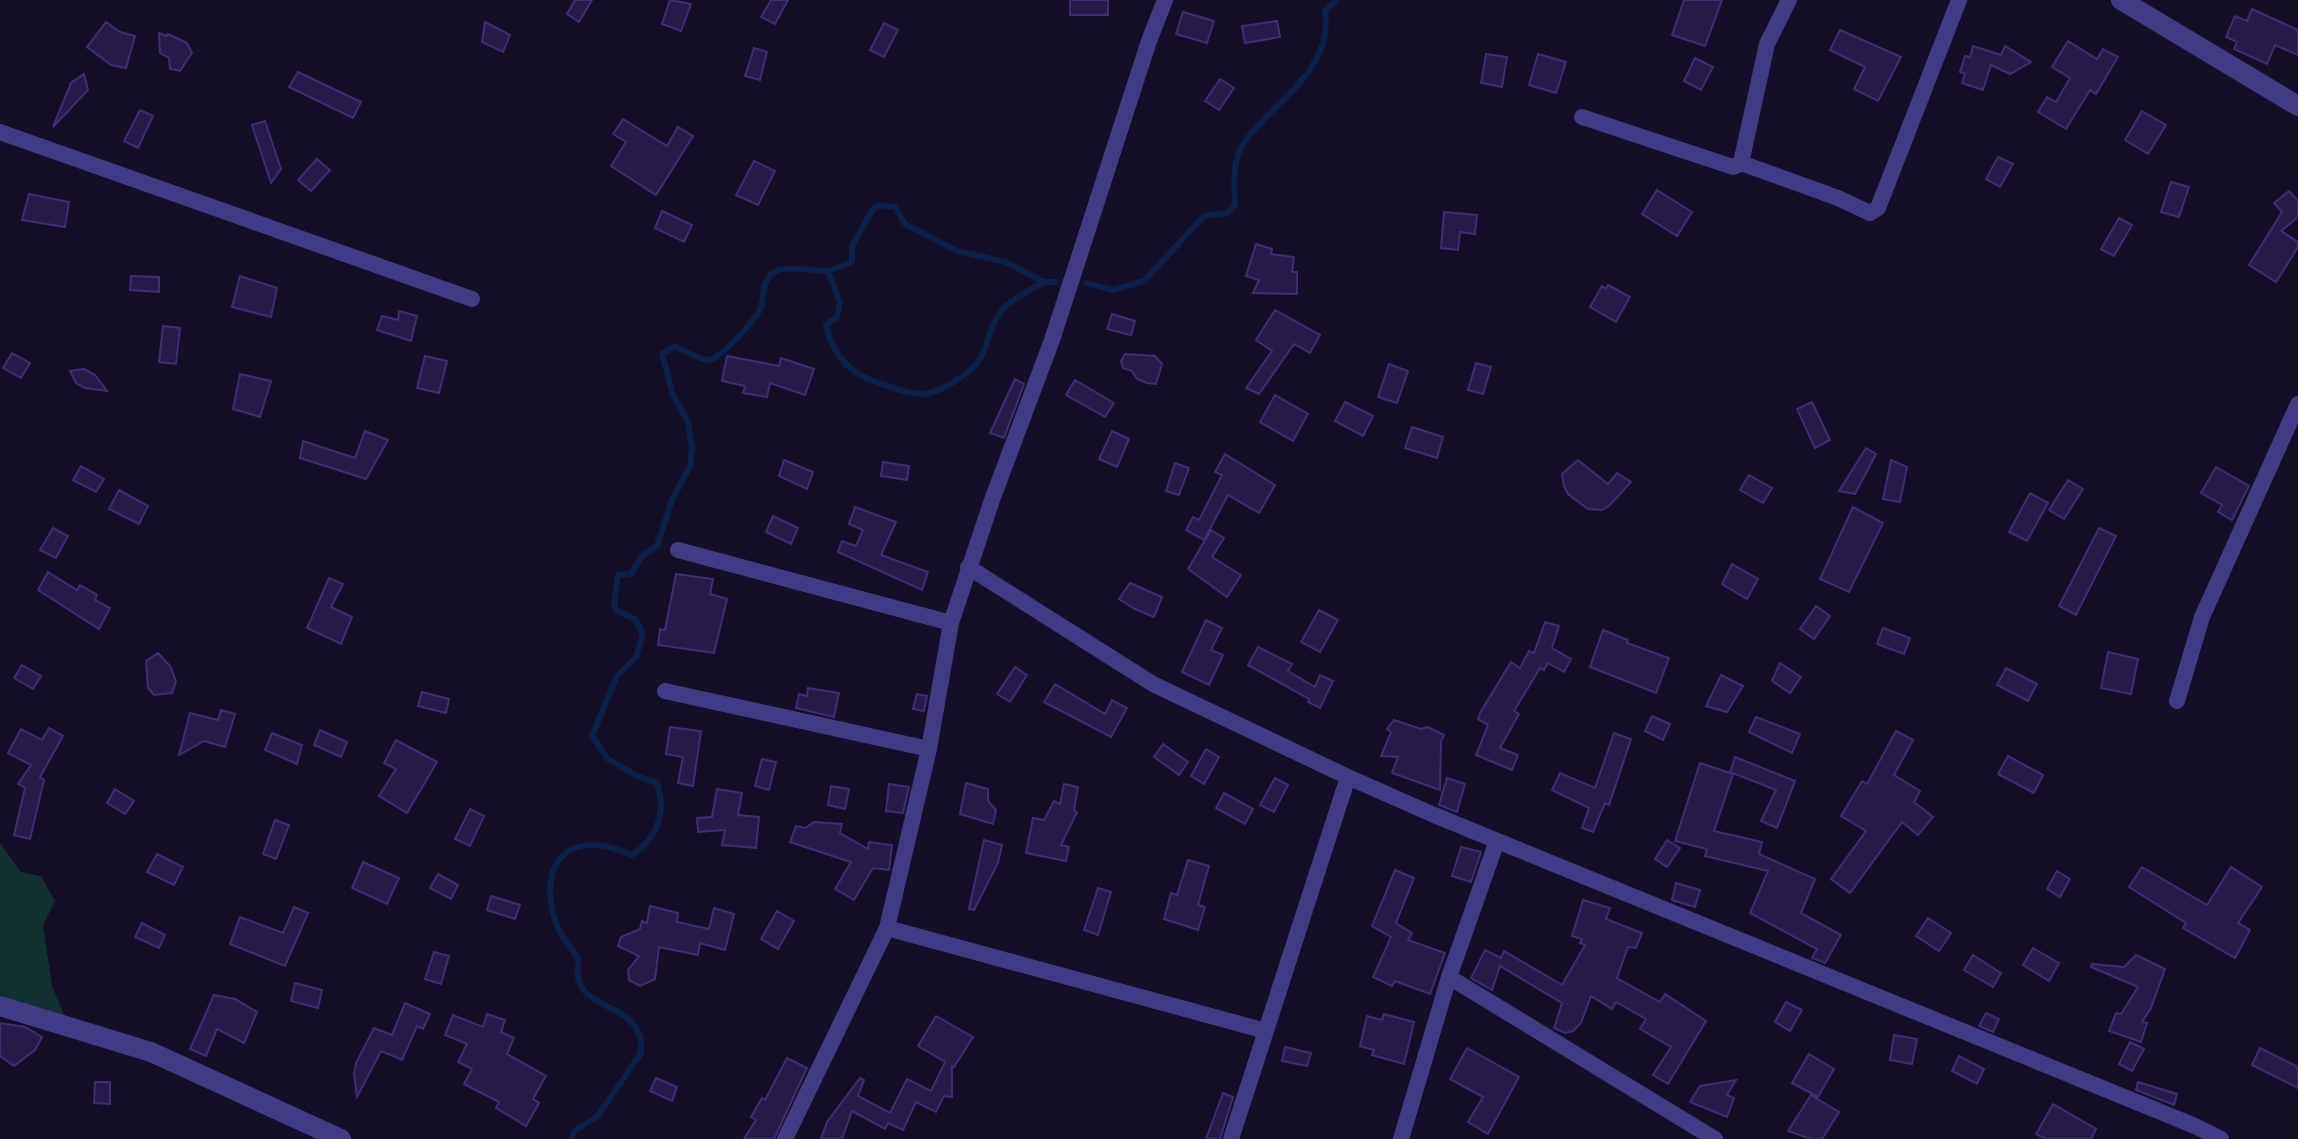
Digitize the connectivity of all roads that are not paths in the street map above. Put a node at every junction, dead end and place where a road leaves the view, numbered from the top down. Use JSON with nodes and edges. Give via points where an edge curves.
{"nodes":[{"id":1,"x":1165,"y":0,"type":"edge"},
{"id":2,"x":1789,"y":0,"type":"edge"},
{"id":3,"x":1959,"y":0,"type":"edge"},
{"id":4,"x":2121,"y":0,"type":"edge"},
{"id":5,"x":2298,"y":106,"type":"edge"},
{"id":6,"x":1582,"y":117,"type":"dead end"},
{"id":7,"x":0,"y":132,"type":"edge"},
{"id":8,"x":1741,"y":163,"type":"junction"},
{"id":9,"x":472,"y":299,"type":"dead end"},
{"id":10,"x":2298,"y":404,"type":"edge"},
{"id":11,"x":678,"y":550,"type":"dead end"},
{"id":12,"x":968,"y":567,"type":"junction"},
{"id":13,"x":951,"y":623,"type":"junction"},
{"id":14,"x":665,"y":691,"type":"dead end"},
{"id":15,"x":2177,"y":701,"type":"dead end"},
{"id":16,"x":929,"y":749,"type":"junction"},
{"id":17,"x":1348,"y":777,"type":"junction"},
{"id":18,"x":1497,"y":841,"type":"junction"},
{"id":19,"x":887,"y":928,"type":"junction"},
{"id":20,"x":1449,"y":977,"type":"junction"},
{"id":21,"x":0,"y":1006,"type":"edge"},
{"id":22,"x":1266,"y":1031,"type":"junction"},
{"id":23,"x":341,"y":1139,"type":"edge"},
{"id":24,"x":785,"y":1139,"type":"edge"},
{"id":25,"x":1231,"y":1139,"type":"edge"},
{"id":26,"x":1401,"y":1139,"type":"edge"},
{"id":27,"x":1715,"y":1139,"type":"edge"},
{"id":28,"x":2221,"y":1139,"type":"edge"}],
"edges":[{"from":1,"to":12,"type":"street","via":[[1052,340]]},
{"from":2,"to":8,"type":"street","via":[[1767,44]]},
{"from":3,"to":8,"type":"street","via":[[1878,208],[1870,213]]},
{"from":4,"to":5,"type":"street"},
{"from":6,"to":8,"type":"street","via":[[1733,167]]},
{"from":7,"to":9,"type":"street"},
{"from":10,"to":15,"type":"street","via":[[2202,617]]},
{"from":11,"to":13,"type":"street"},
{"from":12,"to":13,"type":"street"},
{"from":12,"to":17,"type":"street","via":[[1153,684]]},
{"from":13,"to":16,"type":"street"},
{"from":14,"to":16,"type":"street"},
{"from":16,"to":19,"type":"street"},
{"from":17,"to":18,"type":"street"},
{"from":17,"to":22,"type":"street"},
{"from":18,"to":20,"type":"street"},
{"from":18,"to":28,"type":"street"},
{"from":19,"to":22,"type":"street"},
{"from":19,"to":24,"type":"street"},
{"from":20,"to":26,"type":"street"},
{"from":20,"to":27,"type":"street"},
{"from":21,"to":23,"type":"street","via":[[151,1052]]},
{"from":22,"to":25,"type":"street"}]}
